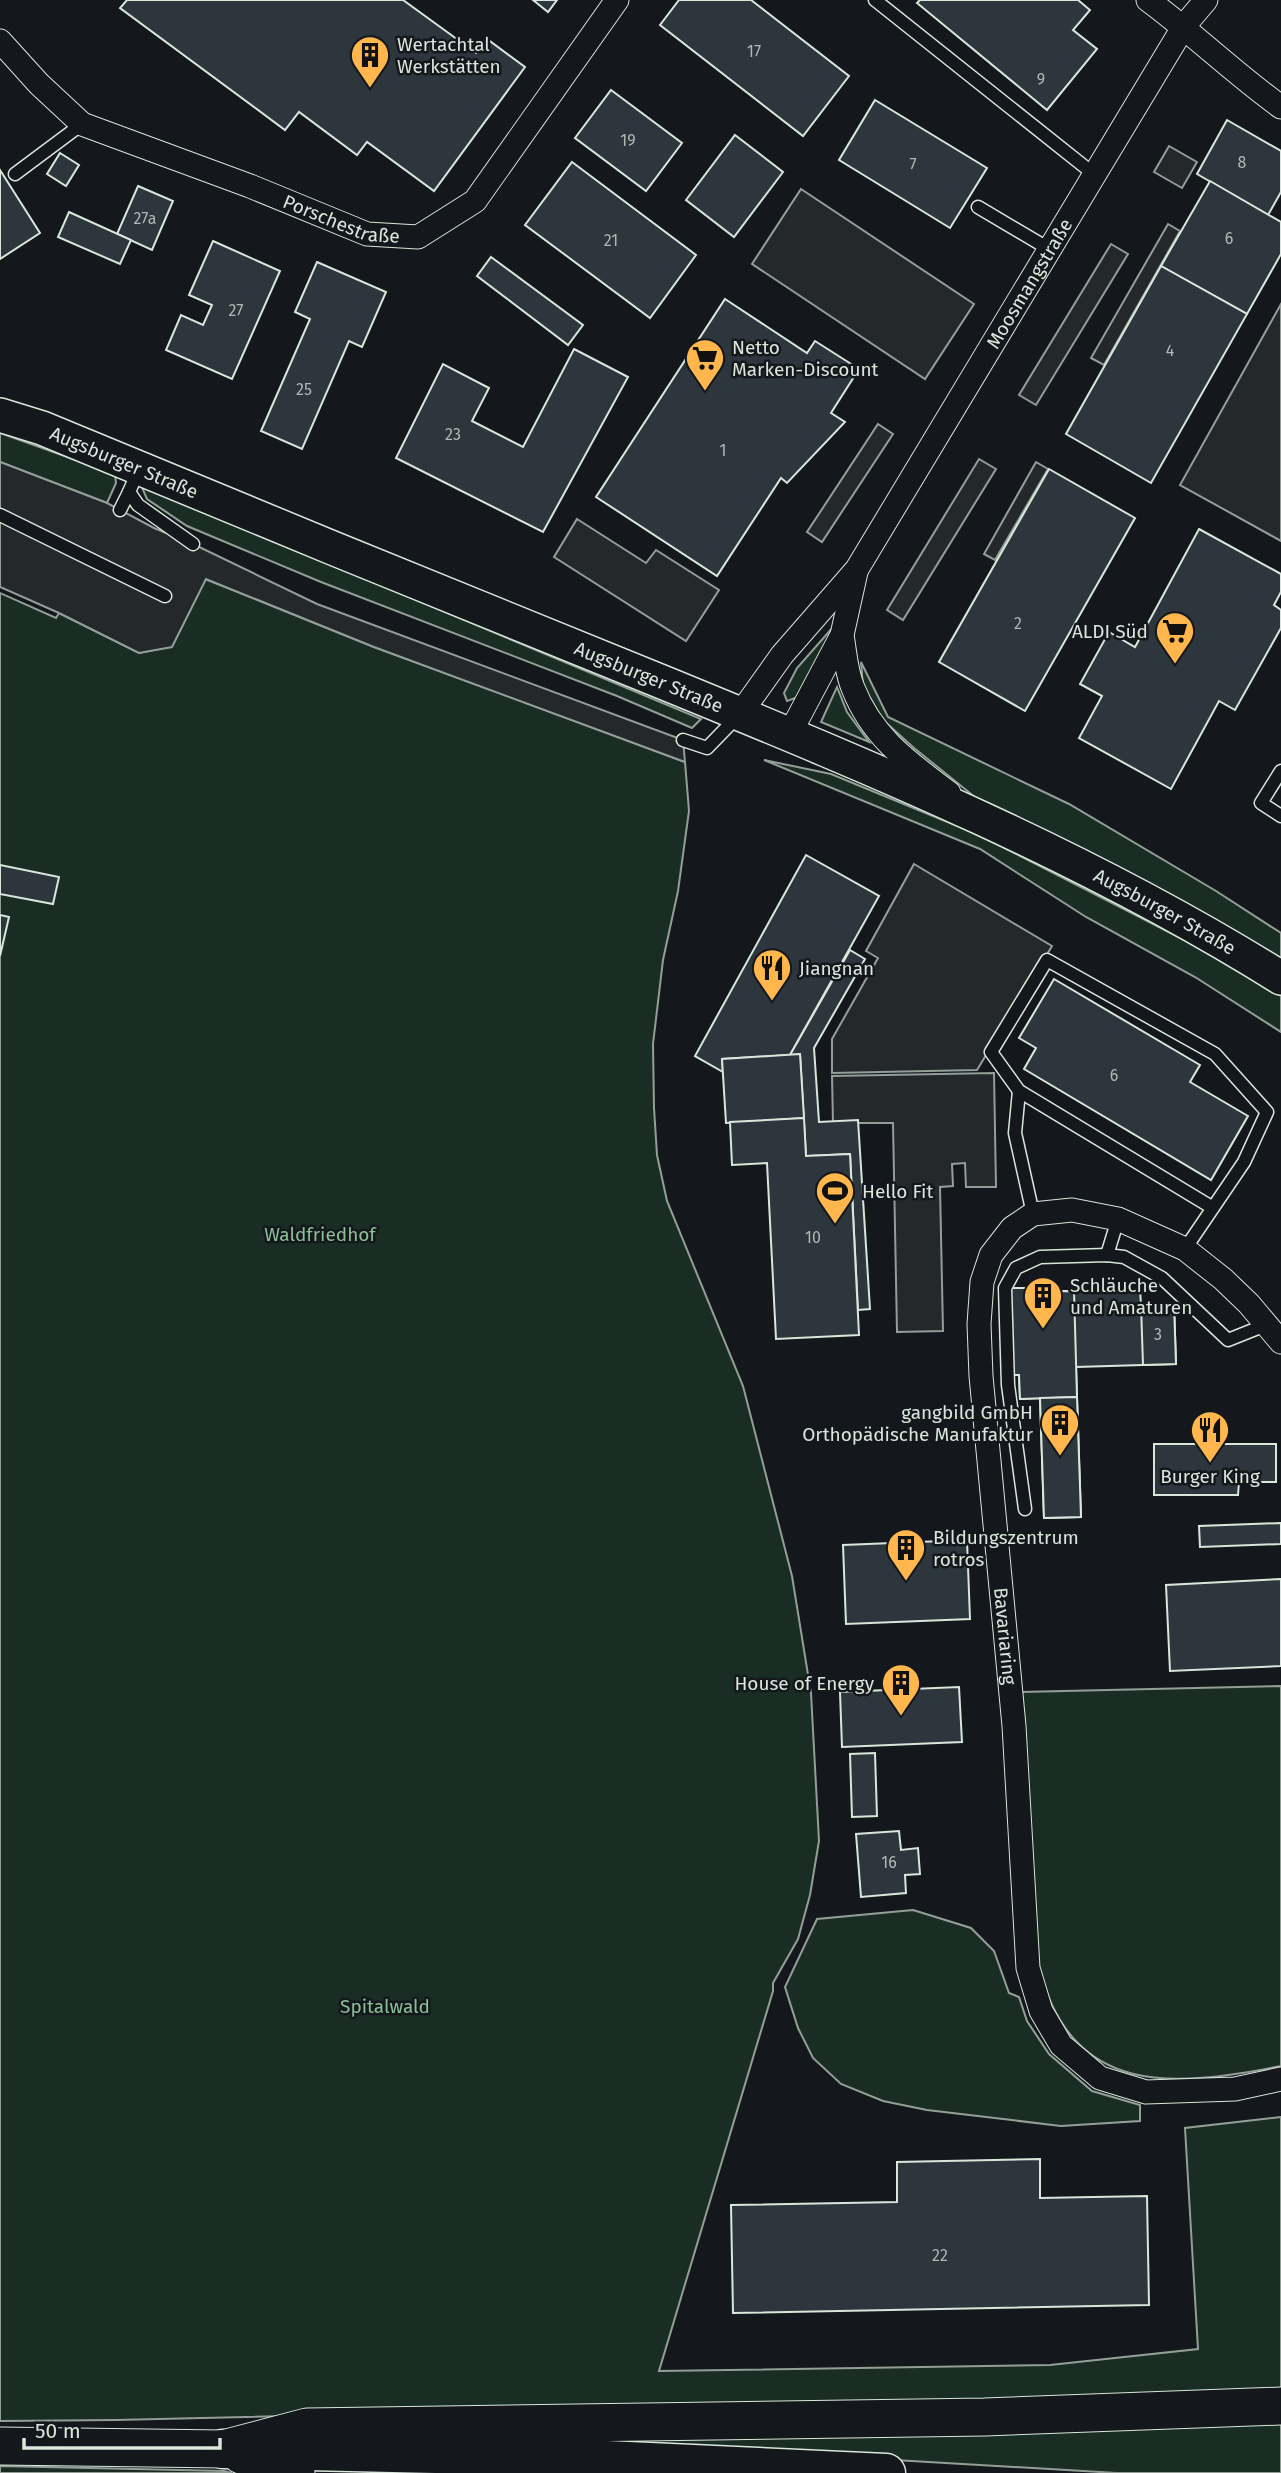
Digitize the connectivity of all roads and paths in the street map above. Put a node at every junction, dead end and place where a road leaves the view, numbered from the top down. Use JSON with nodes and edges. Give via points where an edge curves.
{"nodes":[{"id":1,"x":617,"y":0,"type":"edge"},
{"id":2,"x":875,"y":0,"type":"edge"},
{"id":3,"x":1148,"y":0,"type":"edge"},
{"id":4,"x":1206,"y":0,"type":"edge"},
{"id":5,"x":1184,"y":26,"type":"junction"},
{"id":6,"x":0,"y":41,"type":"edge"},
{"id":7,"x":1281,"y":107,"type":"edge"},
{"id":8,"x":82,"y":124,"type":"junction"},
{"id":9,"x":15,"y":174,"type":"dead end"},
{"id":10,"x":1094,"y":175,"type":"junction"},
{"id":11,"x":978,"y":206,"type":"dead end"},
{"id":12,"x":1049,"y":249,"type":"junction"},
{"id":13,"x":0,"y":415,"type":"edge"},
{"id":14,"x":134,"y":480,"type":"junction"},
{"id":15,"x":120,"y":510,"type":"dead end"},
{"id":16,"x":0,"y":515,"type":"edge"},
{"id":17,"x":193,"y":544,"type":"dead end"},
{"id":18,"x":857,"y":569,"type":"junction"},
{"id":19,"x":164,"y":596,"type":"dead end"},
{"id":20,"x":842,"y":635,"type":"junction"},
{"id":21,"x":740,"y":714,"type":"junction"},
{"id":22,"x":789,"y":735,"type":"junction"},
{"id":23,"x":683,"y":740,"type":"dead end"},
{"id":24,"x":1281,"y":771,"type":"edge"},
{"id":25,"x":1281,"y":816,"type":"edge"},
{"id":26,"x":982,"y":818,"type":"junction"},
{"id":27,"x":1281,"y":978,"type":"edge"},
{"id":28,"x":1020,"y":1091,"type":"junction"},
{"id":29,"x":1213,"y":1208,"type":"junction"},
{"id":30,"x":1032,"y":1214,"type":"junction"},
{"id":31,"x":1118,"y":1219,"type":"junction"},
{"id":32,"x":1185,"y":1249,"type":"junction"},
{"id":33,"x":1107,"y":1255,"type":"junction"},
{"id":34,"x":1274,"y":1333,"type":"edge"},
{"id":35,"x":1025,"y":1509,"type":"dead end"},
{"id":36,"x":1281,"y":2079,"type":"edge"},
{"id":37,"x":1281,"y":2406,"type":"edge"},
{"id":38,"x":0,"y":2446,"type":"edge"},
{"id":39,"x":223,"y":2449,"type":"junction"},
{"id":40,"x":296,"y":2473,"type":"edge"},
{"id":41,"x":886,"y":2473,"type":"edge"}],
"edges":[{"from":1,"to":8,"type":"street","name":"Porschestraße","via":[[475,201],[418,237],[367,234]]},
{"from":2,"to":10,"type":"lane"},
{"from":3,"to":5,"type":"street"},
{"from":4,"to":5,"type":"street","name":"Moosmangstraße"},
{"from":5,"to":7,"type":"street"},
{"from":5,"to":10,"type":"street","name":"Moosmangstraße"},
{"from":6,"to":8,"type":"street","name":"Porschestraße"},
{"from":8,"to":9,"type":"lane"},
{"from":10,"to":12,"type":"street","name":"Moosmangstraße"},
{"from":11,"to":12,"type":"lane"},
{"from":12,"to":18,"type":"street","name":"Moosmangstraße"},
{"from":13,"to":14,"type":"main road","name":"Augsburger Straße","via":[[42,428]]},
{"from":14,"to":15,"type":"lane"},
{"from":14,"to":17,"type":"lane","via":[[138,505]]},
{"from":14,"to":21,"type":"main road","name":"Augsburger Straße"},
{"from":16,"to":19,"type":"lane"},
{"from":18,"to":20,"type":"street","name":"Moosmangstraße"},
{"from":18,"to":21,"type":"street","name":"Moosmangstraße","via":[[782,654]]},
{"from":20,"to":22,"type":"street","name":"Moosmangstraße"},
{"from":20,"to":26,"type":"street","name":"Moosmangstraße","via":[[852,687],[876,733]]},
{"from":21,"to":22,"type":"main road","name":"Augsburger Straße"},
{"from":21,"to":23,"type":"lane","via":[[707,748]]},
{"from":22,"to":26,"type":"main road","name":"Augsburger Straße"},
{"from":24,"to":25,"type":"lane","via":[[1261,803]]},
{"from":26,"to":27,"type":"main road","name":"Augsburger Straße","via":[[1209,933]]},
{"from":28,"to":29,"type":"lane"},
{"from":28,"to":29,"type":"lane","via":[[991,1052],[1047,960],[1215,1055],[1266,1112],[1244,1163]]},
{"from":28,"to":30,"type":"lane","via":[[1015,1133]]},
{"from":29,"to":32,"type":"lane"},
{"from":30,"to":31,"type":"street","via":[[1072,1210]]},
{"from":30,"to":36,"type":"street","name":"Bavariaring","via":[[1012,1228],[991,1255],[982,1282],[979,1324],[1014,1726],[1028,1968],[1034,1990],[1061,2045],[1100,2078],[1146,2092],[1235,2089]]},
{"from":31,"to":32,"type":"street"},
{"from":31,"to":33,"type":"lane"},
{"from":32,"to":34,"type":"street","via":[[1223,1279]]},
{"from":33,"to":34,"type":"lane","via":[[1124,1256],[1162,1278],[1228,1340]]},
{"from":33,"to":35,"type":"lane","via":[[1040,1256],[1016,1268],[1005,1288],[1008,1385]]},
{"from":37,"to":39,"type":"main road","via":[[985,2417],[307,2427]]},
{"from":38,"to":39,"type":"main road"},
{"from":39,"to":40,"type":"main road"},
{"from":39,"to":41,"type":"highway","via":[[520,2456]]}]}
